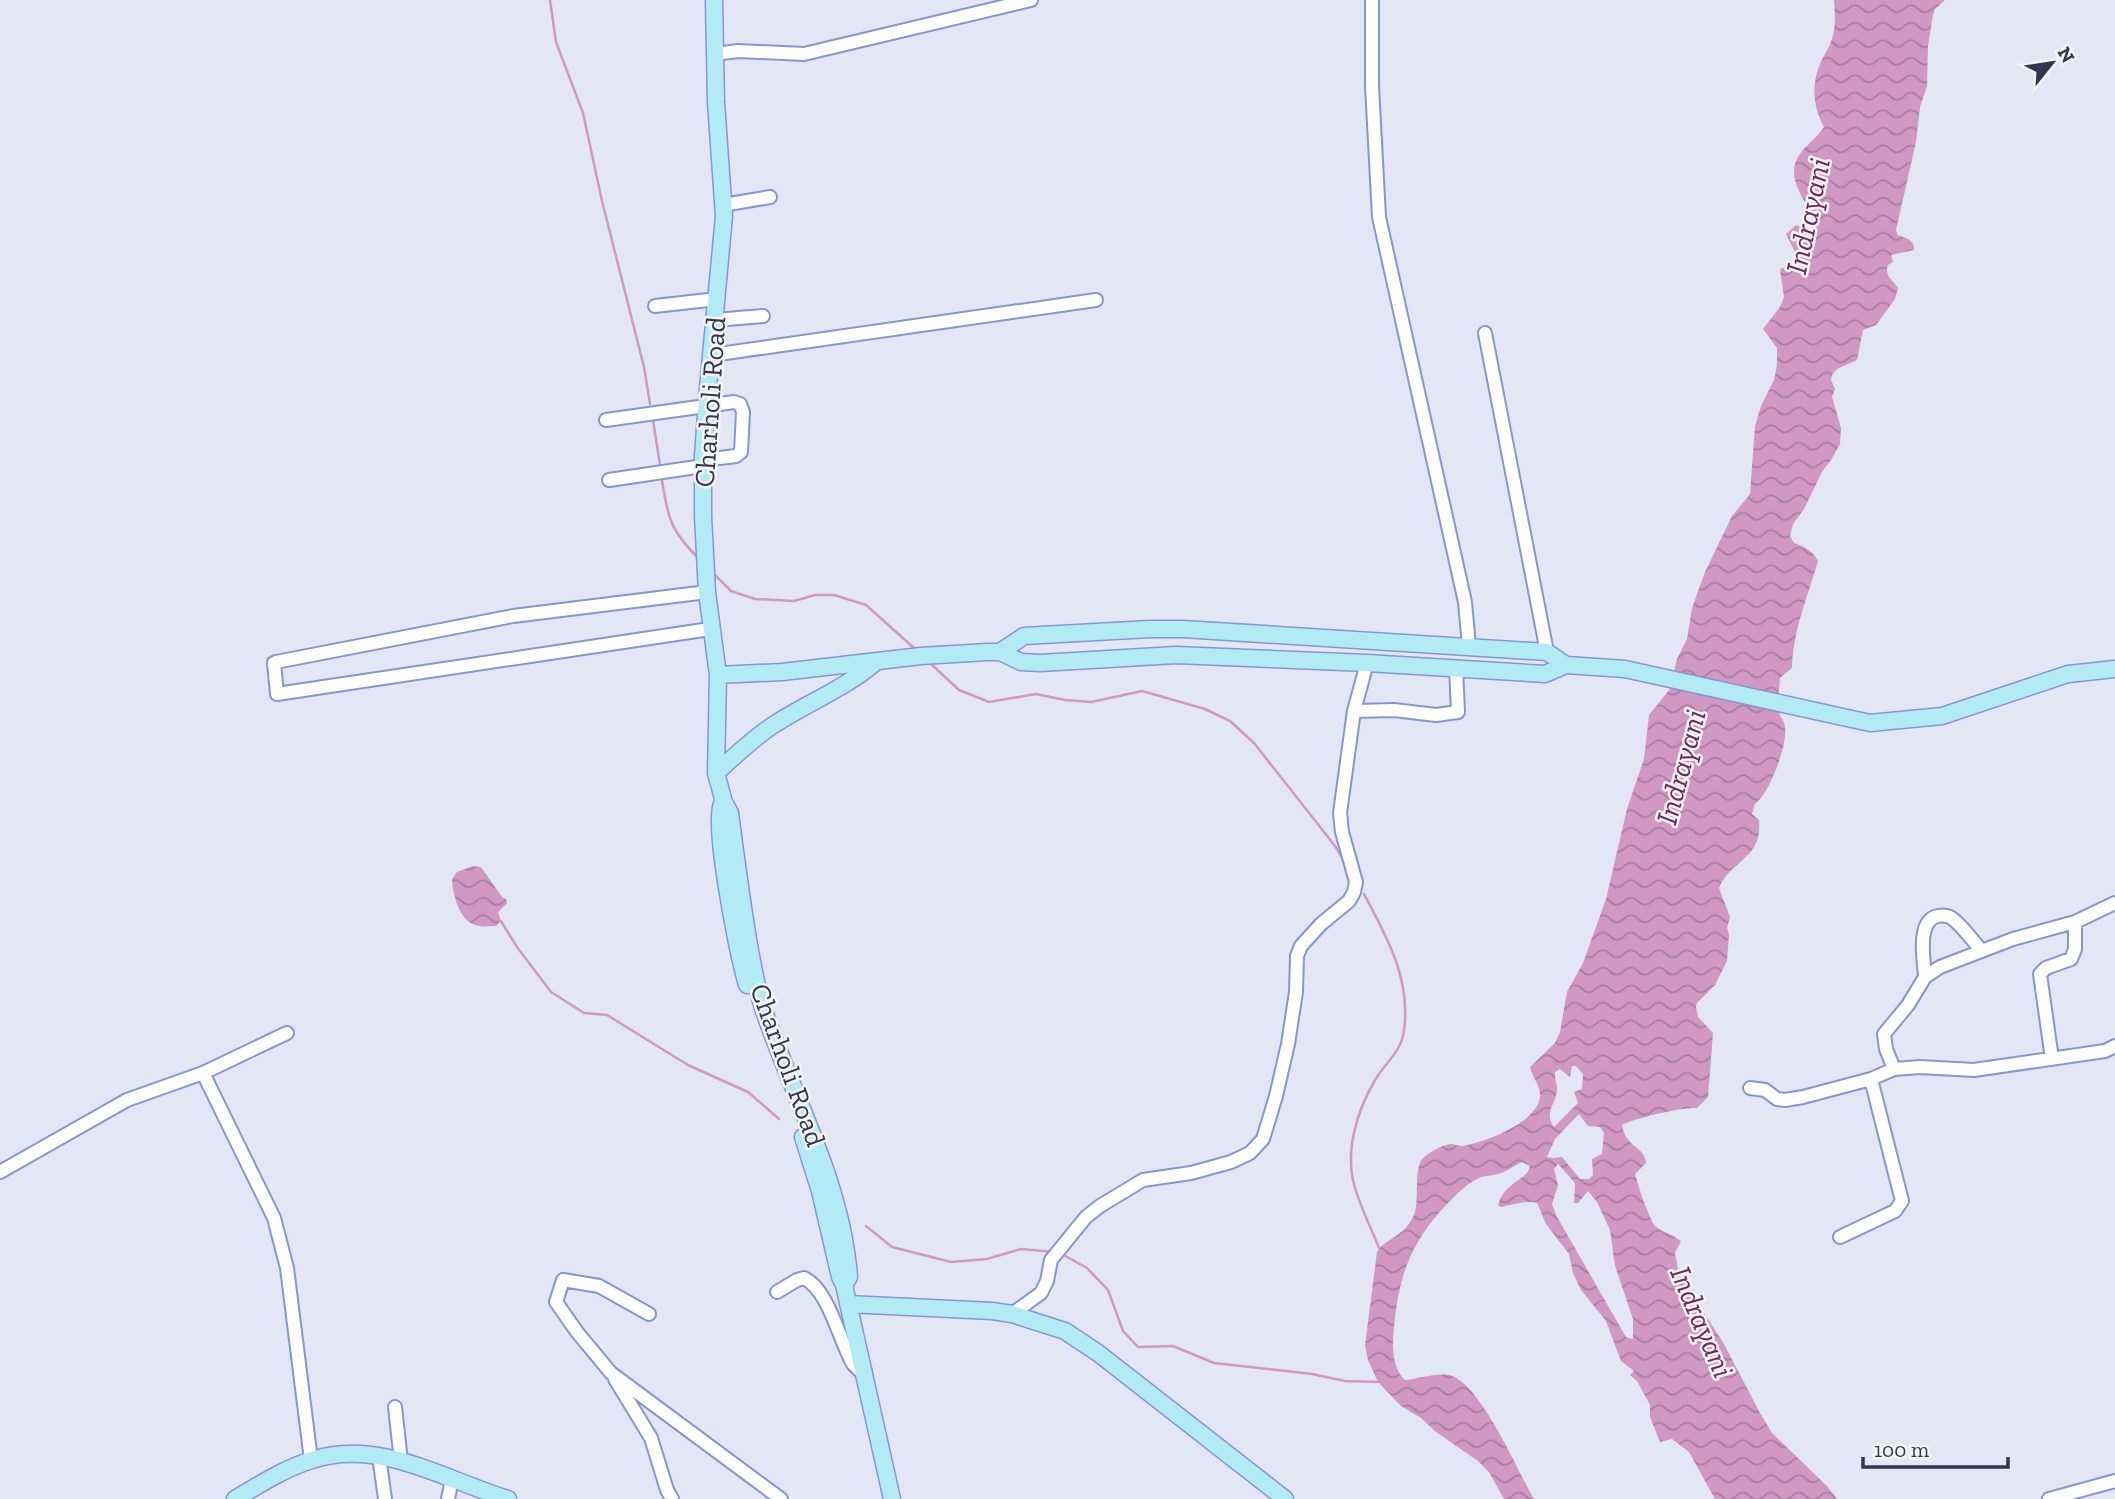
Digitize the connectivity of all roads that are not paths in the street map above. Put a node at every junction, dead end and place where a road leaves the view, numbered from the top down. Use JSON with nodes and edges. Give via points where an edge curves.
{"nodes":[{"id":1,"x":714,"y":0,"type":"edge"},
{"id":2,"x":1031,"y":0,"type":"edge"},
{"id":3,"x":1372,"y":0,"type":"edge"},
{"id":4,"x":715,"y":54,"type":"junction"},
{"id":5,"x":770,"y":197,"type":"dead end"},
{"id":6,"x":723,"y":205,"type":"junction"},
{"id":7,"x":717,"y":299,"type":"junction"},
{"id":8,"x":1096,"y":300,"type":"dead end"},
{"id":9,"x":655,"y":306,"type":"dead end"},
{"id":10,"x":763,"y":316,"type":"dead end"},
{"id":11,"x":715,"y":320,"type":"junction"},
{"id":12,"x":1485,"y":333,"type":"dead end"},
{"id":13,"x":712,"y":355,"type":"junction"},
{"id":14,"x":707,"y":406,"type":"junction"},
{"id":15,"x":606,"y":420,"type":"dead end"},
{"id":16,"x":703,"y":463,"type":"junction"},
{"id":17,"x":609,"y":480,"type":"dead end"},
{"id":18,"x":706,"y":592,"type":"junction"},
{"id":19,"x":710,"y":629,"type":"junction"},
{"id":20,"x":1469,"y":646,"type":"junction"},
{"id":21,"x":1000,"y":652,"type":"junction"},
{"id":22,"x":1547,"y":652,"type":"junction"},
{"id":23,"x":877,"y":661,"type":"junction"},
{"id":24,"x":1367,"y":663,"type":"junction"},
{"id":25,"x":1566,"y":665,"type":"junction"},
{"id":26,"x":1456,"y":667,"type":"junction"},
{"id":27,"x":2115,"y":669,"type":"edge"},
{"id":28,"x":719,"y":675,"type":"junction"},
{"id":29,"x":1354,"y":711,"type":"junction"},
{"id":30,"x":716,"y":773,"type":"junction"},
{"id":31,"x":2115,"y":903,"type":"edge"},
{"id":32,"x":2075,"y":922,"type":"junction"},
{"id":33,"x":1981,"y":950,"type":"junction"},
{"id":34,"x":1925,"y":977,"type":"junction"},
{"id":35,"x":287,"y":1033,"type":"dead end"},
{"id":36,"x":2115,"y":1046,"type":"edge"},
{"id":37,"x":2052,"y":1059,"type":"junction"},
{"id":38,"x":1894,"y":1069,"type":"junction"},
{"id":39,"x":203,"y":1073,"type":"junction"},
{"id":40,"x":1871,"y":1079,"type":"junction"},
{"id":41,"x":1750,"y":1087,"type":"dead end"},
{"id":42,"x":0,"y":1172,"type":"edge"},
{"id":43,"x":1840,"y":1237,"type":"dead end"},
{"id":44,"x":777,"y":1292,"type":"dead end"},
{"id":45,"x":848,"y":1304,"type":"junction"},
{"id":46,"x":649,"y":1314,"type":"dead end"},
{"id":47,"x":1012,"y":1314,"type":"junction"},
{"id":48,"x":865,"y":1371,"type":"junction"},
{"id":49,"x":611,"y":1373,"type":"junction"},
{"id":50,"x":395,"y":1407,"type":"dead end"},
{"id":51,"x":379,"y":1456,"type":"junction"},
{"id":52,"x":311,"y":1460,"type":"junction"},
{"id":53,"x":401,"y":1461,"type":"junction"},
{"id":54,"x":452,"y":1479,"type":"junction"},
{"id":55,"x":2115,"y":1481,"type":"edge"},
{"id":56,"x":389,"y":1498,"type":"edge"},
{"id":57,"x":235,"y":1499,"type":"edge"},
{"id":58,"x":448,"y":1499,"type":"edge"},
{"id":59,"x":508,"y":1499,"type":"edge"},
{"id":60,"x":673,"y":1499,"type":"edge"},
{"id":61,"x":781,"y":1499,"type":"edge"},
{"id":62,"x":892,"y":1499,"type":"edge"},
{"id":63,"x":1285,"y":1499,"type":"edge"},
{"id":64,"x":2049,"y":1499,"type":"edge"}],
"edges":[{"from":1,"to":4,"type":"street","name":"Charholi Road"},
{"from":2,"to":4,"type":"street","via":[[804,54]]},
{"from":3,"to":20,"type":"street","via":[[1379,217],[1465,602]]},
{"from":4,"to":6,"type":"street","name":"Charholi Road"},
{"from":5,"to":6,"type":"street"},
{"from":6,"to":7,"type":"street","name":"Charholi Road"},
{"from":7,"to":9,"type":"street"},
{"from":7,"to":11,"type":"street","name":"Charholi Road"},
{"from":8,"to":13,"type":"street"},
{"from":10,"to":11,"type":"street"},
{"from":11,"to":13,"type":"street","name":"Charholi Road"},
{"from":12,"to":22,"type":"street"},
{"from":13,"to":14,"type":"street","name":"Charholi Road"},
{"from":14,"to":15,"type":"street"},
{"from":14,"to":16,"type":"street","name":"Charholi Road"},
{"from":14,"to":16,"type":"street","via":[[740,404],[742,446],[736,456]]},
{"from":16,"to":17,"type":"street"},
{"from":16,"to":18,"type":"street","name":"Charholi Road"},
{"from":18,"to":19,"type":"street","name":"Charholi Road"},
{"from":18,"to":19,"type":"street","via":[[513,616],[276,662],[277,694]]},
{"from":19,"to":28,"type":"street","name":"Charholi Road"},
{"from":20,"to":21,"type":"street","via":[[1150,629],[1024,636]]},
{"from":20,"to":22,"type":"street"},
{"from":21,"to":23,"type":"street"},
{"from":21,"to":24,"type":"street","via":[[1021,662],[1040,663],[1176,655]]},
{"from":22,"to":25,"type":"street"},
{"from":23,"to":28,"type":"street"},
{"from":23,"to":30,"type":"street","via":[[834,692],[774,724]]},
{"from":24,"to":26,"type":"street"},
{"from":24,"to":29,"type":"street"},
{"from":25,"to":26,"type":"street","via":[[1545,674]]},
{"from":25,"to":27,"type":"street","via":[[1625,668],[1870,723],[1942,716],[2068,674]]},
{"from":26,"to":29,"type":"street","via":[[1458,712]]},
{"from":28,"to":30,"type":"street","name":"Charholi Road"},
{"from":29,"to":47,"type":"street","via":[[1340,813],[1356,882],[1354,892],[1301,946],[1297,956],[1288,1044],[1262,1139],[1250,1153],[1231,1161],[1143,1180],[1108,1201],[1086,1217],[1051,1260],[1041,1293]]},
{"from":30,"to":45,"type":"street","name":"Charholi Road","via":[[730,813],[755,979],[782,1070],[814,1137],[836,1208],[848,1258],[849,1277],[844,1285]]},
{"from":31,"to":32,"type":"street"},
{"from":32,"to":33,"type":"street"},
{"from":32,"to":37,"type":"street","via":[[2071,959],[2040,974]]},
{"from":33,"to":34,"type":"street"},
{"from":33,"to":34,"type":"street","via":[[1955,920],[1936,916],[1925,929]]},
{"from":34,"to":38,"type":"street","via":[[1884,1034]]},
{"from":35,"to":39,"type":"street"},
{"from":36,"to":37,"type":"street"},
{"from":37,"to":38,"type":"street","via":[[1974,1070]]},
{"from":38,"to":40,"type":"street"},
{"from":39,"to":42,"type":"street","via":[[127,1100]]},
{"from":39,"to":52,"type":"street","via":[[282,1243]]},
{"from":40,"to":41,"type":"street","via":[[1785,1100]]},
{"from":40,"to":43,"type":"street","via":[[1902,1201],[1895,1211]]},
{"from":44,"to":48,"type":"street","via":[[804,1278],[813,1284],[827,1304],[853,1364]]},
{"from":45,"to":47,"type":"street"},
{"from":45,"to":48,"type":"street","name":"Charholi Road"},
{"from":46,"to":49,"type":"street","via":[[598,1286],[563,1280],[556,1302]]},
{"from":47,"to":63,"type":"street","via":[[1065,1331]]},
{"from":48,"to":62,"type":"street","name":"Charholi Road"},
{"from":49,"to":60,"type":"street","via":[[651,1437]]},
{"from":49,"to":61,"type":"street"},
{"from":50,"to":53,"type":"street"},
{"from":51,"to":52,"type":"street","via":[[345,1454]]},
{"from":51,"to":53,"type":"street"},
{"from":51,"to":56,"type":"street"},
{"from":52,"to":57,"type":"street"},
{"from":53,"to":54,"type":"street"},
{"from":54,"to":58,"type":"street"},
{"from":54,"to":59,"type":"street"},
{"from":55,"to":64,"type":"street"}]}
